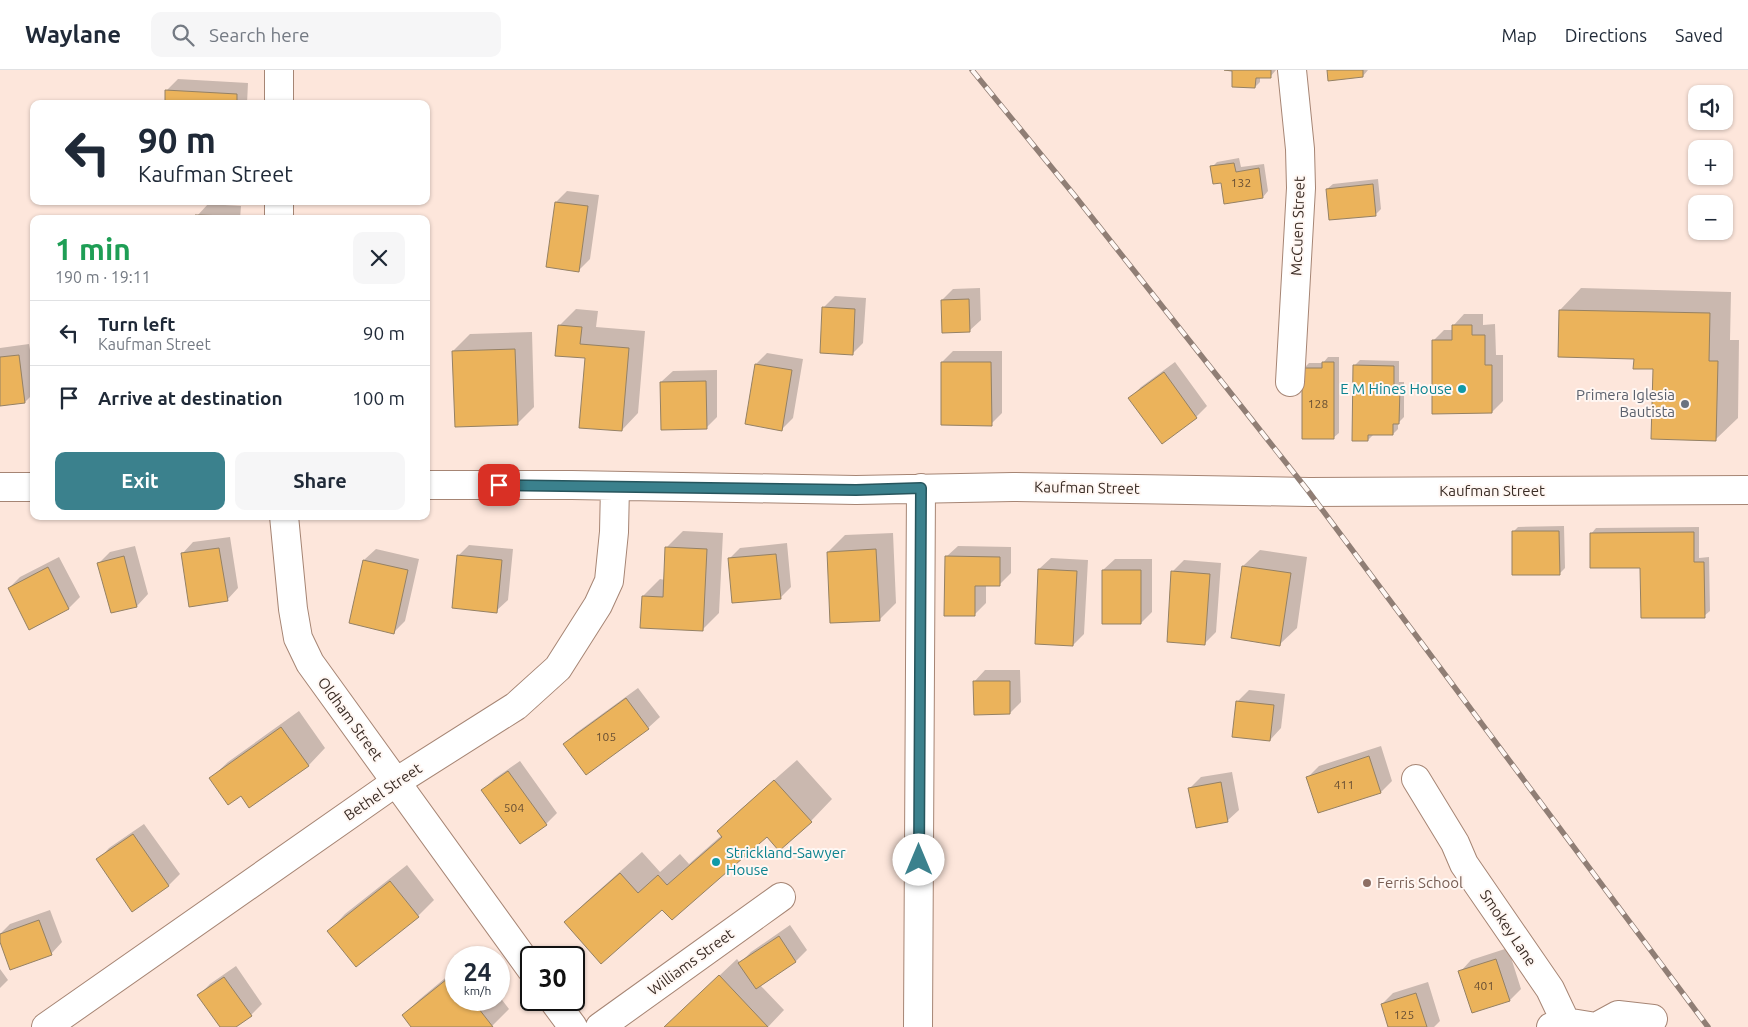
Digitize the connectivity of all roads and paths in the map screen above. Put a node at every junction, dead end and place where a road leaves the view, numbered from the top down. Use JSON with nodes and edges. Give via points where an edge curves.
{"nodes":[{"id":1,"x":279,"y":70,"type":"edge"},
{"id":2,"x":1292,"y":70,"type":"edge"},
{"id":3,"x":279,"y":100,"type":"edge"},
{"id":4,"x":1290,"y":382,"type":"dead end"},
{"id":5,"x":430,"y":485,"type":"edge"},
{"id":6,"x":615,"y":486,"type":"junction"},
{"id":7,"x":0,"y":487,"type":"edge"},
{"id":8,"x":30,"y":487,"type":"edge"},
{"id":9,"x":921,"y":488,"type":"junction"},
{"id":10,"x":1748,"y":490,"type":"edge"},
{"id":11,"x":284,"y":520,"type":"edge"},
{"id":12,"x":1416,"y":779,"type":"dead end"},
{"id":13,"x":396,"y":782,"type":"junction"},
{"id":14,"x":781,"y":897,"type":"dead end"},
{"id":15,"x":520,"y":954,"type":"edge"},
{"id":16,"x":562,"y":1011,"type":"edge"},
{"id":17,"x":1653,"y":1019,"type":"dead end"},
{"id":18,"x":1561,"y":1025,"type":"edge"},
{"id":19,"x":46,"y":1027,"type":"edge"},
{"id":20,"x":573,"y":1027,"type":"edge"},
{"id":21,"x":600,"y":1027,"type":"edge"},
{"id":22,"x":918,"y":1027,"type":"edge"}],
"edges":[{"from":1,"to":3,"type":"street"},
{"from":2,"to":4,"type":"street","name":"McCuen Street","via":[[1300,149],[1300,188]]},
{"from":5,"to":6,"type":"street","name":"Kaufman Street"},
{"from":6,"to":9,"type":"street","name":"Kaufman Street"},
{"from":6,"to":13,"type":"street","name":"Bethel Street","via":[[608,581],[598,605],[558,668],[516,706]]},
{"from":7,"to":8,"type":"street"},
{"from":9,"to":10,"type":"street","name":"Kaufman Street","via":[[1299,492]]},
{"from":9,"to":22,"type":"street"},
{"from":11,"to":13,"type":"street","name":"Oldham Street","via":[[298,638],[310,663]]},
{"from":12,"to":18,"type":"street","name":"Smokey Lane","via":[[1464,864],[1550,989]]},
{"from":13,"to":15,"type":"street","name":"Oldham Street"},
{"from":13,"to":19,"type":"street","name":"Bethel Street"},
{"from":14,"to":21,"type":"street","name":"Williams Street"},
{"from":16,"to":20,"type":"street"},
{"from":17,"to":18,"type":"street","via":[[1618,1015],[1596,1027]]}]}
